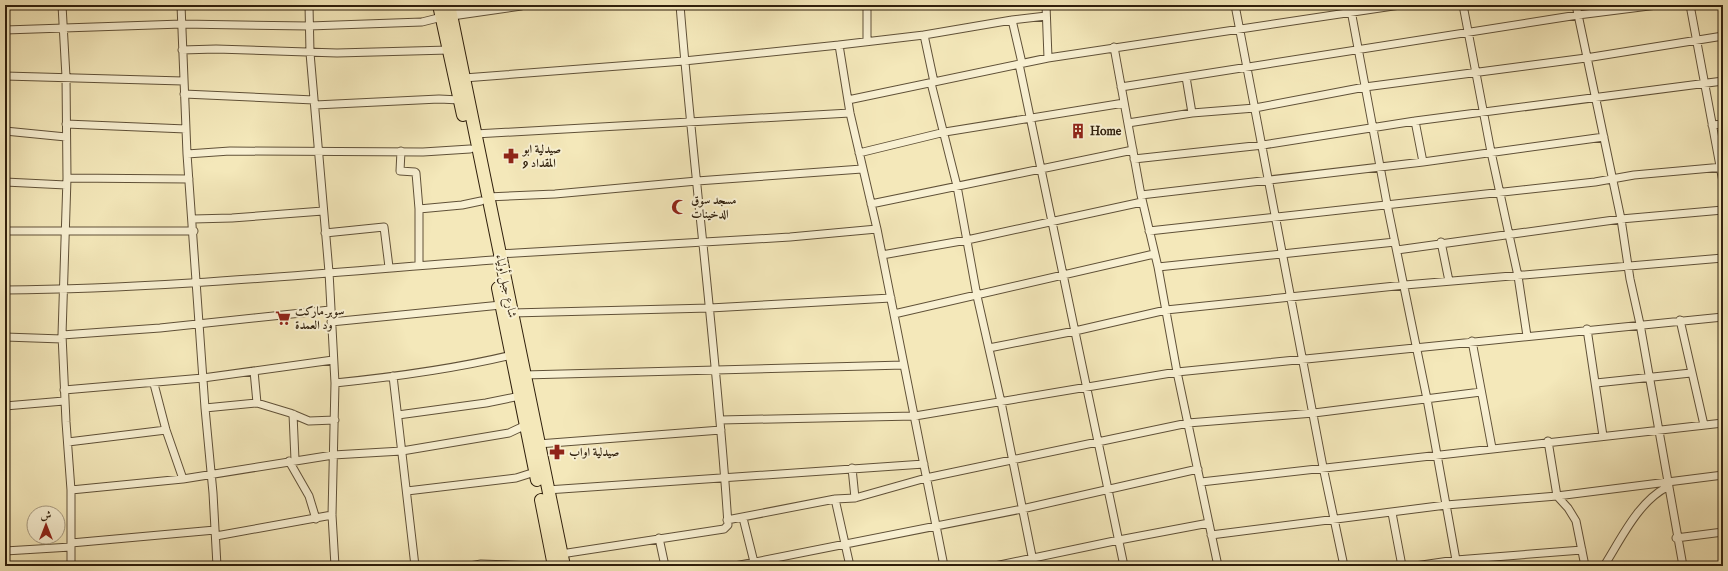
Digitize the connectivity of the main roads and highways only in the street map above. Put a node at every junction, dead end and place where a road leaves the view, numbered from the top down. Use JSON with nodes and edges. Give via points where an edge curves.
{"nodes":[{"id":1,"x":445,"y":11,"type":"edge"},
{"id":2,"x":484,"y":199,"type":"junction"},
{"id":3,"x":496,"y":257,"type":"junction"},
{"id":4,"x":512,"y":335,"type":"junction"},
{"id":5,"x":554,"y":566,"type":"edge"},
{"id":6,"x":564,"y":566,"type":"edge"}],
"edges":[{"from":1,"to":2,"type":"main road","name":"شارع جبل أولياء","via":[[464,78]]},
{"from":1,"to":2,"type":"main road","name":"شارع جبل أولياء","via":[[449,50],[470,149]]},
{"from":2,"to":3,"type":"main road","name":"شارع جبل أولياء"},
{"from":3,"to":4,"type":"main road","name":"شارع جبل أولياء","via":[[502,305]]},
{"from":3,"to":4,"type":"main road","name":"شارع جبل أولياء","via":[[512,313]]},
{"from":4,"to":5,"type":"main road","name":"شارع جبل أولياء","via":[[512,355]]},
{"from":4,"to":6,"type":"main road","name":"شارع جبل أولياء","via":[[524,376]]}]}
